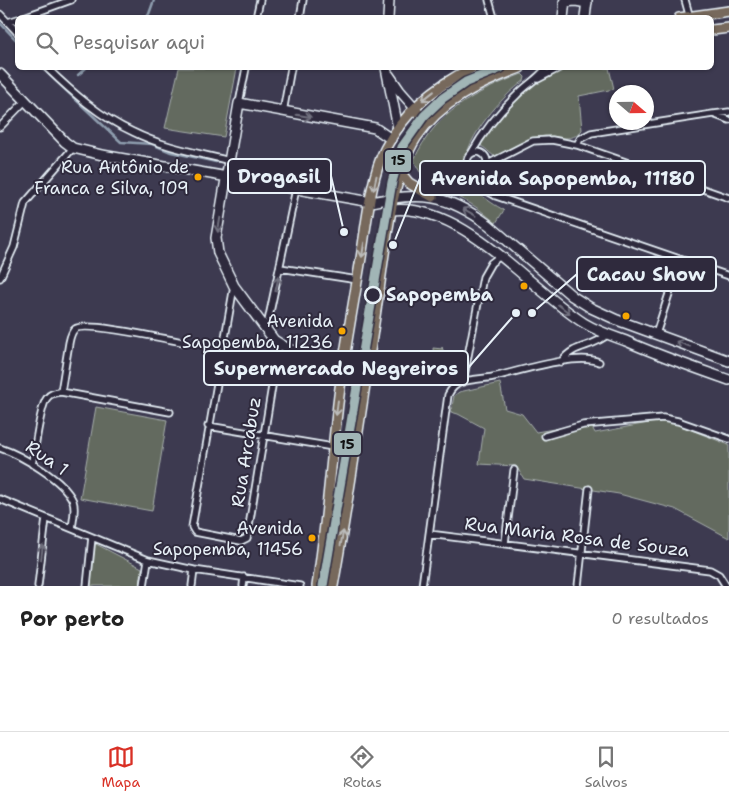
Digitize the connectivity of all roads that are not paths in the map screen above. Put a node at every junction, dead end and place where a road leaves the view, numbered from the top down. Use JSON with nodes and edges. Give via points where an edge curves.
{"nodes":[{"id":1,"x":70,"y":0,"type":"edge"},
{"id":2,"x":260,"y":0,"type":"edge"},
{"id":3,"x":303,"y":0,"type":"edge"},
{"id":4,"x":389,"y":0,"type":"edge"},
{"id":5,"x":489,"y":0,"type":"edge"},
{"id":6,"x":685,"y":0,"type":"edge"},
{"id":7,"x":564,"y":1,"type":"edge"},
{"id":8,"x":587,"y":2,"type":"edge"},
{"id":9,"x":729,"y":11,"type":"edge"},
{"id":10,"x":0,"y":14,"type":"edge"},
{"id":11,"x":29,"y":15,"type":"edge"},
{"id":12,"x":257,"y":15,"type":"edge"},
{"id":13,"x":300,"y":15,"type":"edge"},
{"id":14,"x":388,"y":15,"type":"edge"},
{"id":15,"x":493,"y":15,"type":"edge"},
{"id":16,"x":563,"y":15,"type":"edge"},
{"id":17,"x":585,"y":15,"type":"edge"},
{"id":18,"x":689,"y":15,"type":"edge"},
{"id":19,"x":703,"y":15,"type":"edge"},
{"id":20,"x":15,"y":20,"type":"edge"},
{"id":21,"x":8,"y":22,"type":"junction"},
{"id":22,"x":729,"y":28,"type":"edge"},
{"id":23,"x":15,"y":30,"type":"edge"},
{"id":24,"x":714,"y":30,"type":"edge"},
{"id":25,"x":49,"y":70,"type":"edge"},
{"id":26,"x":246,"y":70,"type":"edge"},
{"id":27,"x":291,"y":70,"type":"edge"},
{"id":28,"x":386,"y":70,"type":"edge"},
{"id":29,"x":387,"y":70,"type":"edge"},
{"id":30,"x":468,"y":70,"type":"edge"},
{"id":31,"x":515,"y":70,"type":"edge"},
{"id":32,"x":544,"y":70,"type":"edge"},
{"id":33,"x":555,"y":70,"type":"edge"},
{"id":34,"x":0,"y":74,"type":"edge"},
{"id":35,"x":534,"y":81,"type":"junction"},
{"id":36,"x":26,"y":100,"type":"junction"},
{"id":37,"x":239,"y":103,"type":"junction"},
{"id":38,"x":415,"y":108,"type":"junction"},
{"id":39,"x":283,"y":112,"type":"junction"},
{"id":40,"x":729,"y":112,"type":"edge"},
{"id":41,"x":713,"y":114,"type":"junction"},
{"id":42,"x":729,"y":120,"type":"edge"},
{"id":43,"x":0,"y":127,"type":"edge"},
{"id":44,"x":398,"y":128,"type":"junction"},
{"id":45,"x":482,"y":136,"type":"junction"},
{"id":46,"x":416,"y":138,"type":"junction"},
{"id":47,"x":391,"y":139,"type":"junction"},
{"id":48,"x":577,"y":145,"type":"junction"},
{"id":49,"x":73,"y":148,"type":"junction"},
{"id":50,"x":481,"y":152,"type":"junction"},
{"id":51,"x":471,"y":154,"type":"junction"},
{"id":52,"x":503,"y":156,"type":"junction"},
{"id":53,"x":486,"y":157,"type":"junction"},
{"id":54,"x":230,"y":161,"type":"junction"},
{"id":55,"x":488,"y":164,"type":"junction"},
{"id":56,"x":400,"y":172,"type":"junction"},
{"id":57,"x":473,"y":172,"type":"junction"},
{"id":58,"x":482,"y":172,"type":"junction"},
{"id":59,"x":227,"y":177,"type":"junction"},
{"id":60,"x":480,"y":183,"type":"junction"},
{"id":61,"x":296,"y":189,"type":"junction"},
{"id":62,"x":433,"y":197,"type":"junction"},
{"id":63,"x":394,"y":198,"type":"junction"},
{"id":64,"x":729,"y":198,"type":"edge"},
{"id":65,"x":371,"y":202,"type":"junction"},
{"id":66,"x":392,"y":210,"type":"junction"},
{"id":67,"x":501,"y":235,"type":"junction"},
{"id":68,"x":489,"y":247,"type":"junction"},
{"id":69,"x":500,"y":256,"type":"junction"},
{"id":70,"x":680,"y":260,"type":"junction"},
{"id":71,"x":280,"y":268,"type":"junction"},
{"id":72,"x":729,"y":276,"type":"edge"},
{"id":73,"x":0,"y":278,"type":"edge"},
{"id":74,"x":358,"y":280,"type":"junction"},
{"id":75,"x":234,"y":286,"type":"junction"},
{"id":76,"x":266,"y":331,"type":"junction"},
{"id":77,"x":608,"y":334,"type":"junction"},
{"id":78,"x":656,"y":334,"type":"junction"},
{"id":79,"x":183,"y":342,"type":"dead end"},
{"id":80,"x":279,"y":344,"type":"junction"},
{"id":81,"x":345,"y":359,"type":"junction"},
{"id":82,"x":729,"y":361,"type":"edge"},
{"id":83,"x":561,"y":362,"type":"junction"},
{"id":84,"x":599,"y":362,"type":"dead end"},
{"id":85,"x":368,"y":364,"type":"junction"},
{"id":86,"x":729,"y":380,"type":"edge"},
{"id":87,"x":463,"y":382,"type":"junction"},
{"id":88,"x":61,"y":392,"type":"junction"},
{"id":89,"x":170,"y":412,"type":"dead end"},
{"id":90,"x":208,"y":426,"type":"junction"},
{"id":91,"x":264,"y":435,"type":"junction"},
{"id":92,"x":545,"y":436,"type":"dead end"},
{"id":93,"x":729,"y":439,"type":"edge"},
{"id":94,"x":333,"y":447,"type":"junction"},
{"id":95,"x":0,"y":448,"type":"edge"},
{"id":96,"x":32,"y":464,"type":"junction"},
{"id":97,"x":514,"y":470,"type":"dead end"},
{"id":98,"x":589,"y":489,"type":"dead end"},
{"id":99,"x":0,"y":498,"type":"edge"},
{"id":100,"x":46,"y":518,"type":"junction"},
{"id":101,"x":72,"y":528,"type":"junction"},
{"id":102,"x":428,"y":534,"type":"junction"},
{"id":103,"x":92,"y":537,"type":"junction"},
{"id":104,"x":505,"y":543,"type":"junction"},
{"id":105,"x":582,"y":553,"type":"junction"},
{"id":106,"x":148,"y":560,"type":"junction"},
{"id":107,"x":194,"y":570,"type":"junction"},
{"id":108,"x":244,"y":576,"type":"junction"},
{"id":109,"x":38,"y":586,"type":"edge"},
{"id":110,"x":87,"y":586,"type":"edge"},
{"id":111,"x":144,"y":586,"type":"edge"},
{"id":112,"x":192,"y":586,"type":"edge"},
{"id":113,"x":243,"y":586,"type":"edge"},
{"id":114,"x":300,"y":586,"type":"edge"},
{"id":115,"x":317,"y":586,"type":"edge"},
{"id":116,"x":333,"y":586,"type":"edge"},
{"id":117,"x":422,"y":586,"type":"edge"},
{"id":118,"x":578,"y":586,"type":"edge"},
{"id":119,"x":726,"y":586,"type":"edge"}],
"edges":[{"from":1,"to":11,"type":"street"},
{"from":2,"to":12,"type":"street"},
{"from":3,"to":13,"type":"street"},
{"from":4,"to":14,"type":"main road"},
{"from":5,"to":15,"type":"street"},
{"from":6,"to":18,"type":"street"},
{"from":7,"to":8,"type":"main road"},
{"from":7,"to":16,"type":"main road"},
{"from":8,"to":17,"type":"main road"},
{"from":9,"to":19,"type":"main road"},
{"from":10,"to":21,"type":"street"},
{"from":20,"to":21,"type":"street"},
{"from":21,"to":23,"type":"street"},
{"from":22,"to":24,"type":"main road"},
{"from":25,"to":54,"type":"street","via":[[96,112],[134,133]]},
{"from":26,"to":37,"type":"street"},
{"from":27,"to":39,"type":"street"},
{"from":28,"to":44,"type":"main road"},
{"from":29,"to":38,"type":"main road"},
{"from":30,"to":38,"type":"main road","one_way":true,"via":[[451,78]]},
{"from":31,"to":46,"type":"main road","via":[[489,80],[452,102],[434,116]]},
{"from":32,"to":35,"type":"street"},
{"from":33,"to":35,"type":"street"},
{"from":34,"to":36,"type":"main road"},
{"from":35,"to":45,"type":"street","via":[[518,93]]},
{"from":36,"to":43,"type":"street"},
{"from":36,"to":49,"type":"main road"},
{"from":37,"to":39,"type":"main road"},
{"from":37,"to":54,"type":"main road"},
{"from":38,"to":44,"type":"main road"},
{"from":38,"to":46,"type":"main road","via":[[422,122]]},
{"from":39,"to":47,"type":"main road","one_way":true,"via":[[375,128]]},
{"from":40,"to":41,"type":"street"},
{"from":41,"to":42,"type":"street"},
{"from":41,"to":48,"type":"street","via":[[591,133]]},
{"from":44,"to":47,"type":"main road"},
{"from":45,"to":50,"type":"street"},
{"from":45,"to":51,"type":"street"},
{"from":46,"to":56,"type":"main road"},
{"from":47,"to":65,"type":"main road","one_way":true,"via":[[379,164]]},
{"from":48,"to":52,"type":"street","via":[[533,141]]},
{"from":48,"to":64,"type":"street"},
{"from":49,"to":59,"type":"main road"},
{"from":49,"to":73,"type":"street","via":[[28,197],[14,247]]},
{"from":50,"to":51,"type":"street"},
{"from":50,"to":53,"type":"street"},
{"from":51,"to":57,"type":"street","via":[[467,165]]},
{"from":52,"to":53,"type":"street"},
{"from":52,"to":55,"type":"street"},
{"from":53,"to":55,"type":"street"},
{"from":54,"to":59,"type":"main road"},
{"from":55,"to":58,"type":"street"},
{"from":56,"to":62,"type":"main road","via":[[409,183]]},
{"from":56,"to":63,"type":"main road"},
{"from":57,"to":58,"type":"street"},
{"from":57,"to":60,"type":"street"},
{"from":58,"to":60,"type":"street"},
{"from":59,"to":61,"type":"main road"},
{"from":59,"to":75,"type":"main road","one_way":true,"via":[[216,248]]},
{"from":60,"to":70,"type":"street","via":[[496,196]]},
{"from":61,"to":65,"type":"main road"},
{"from":61,"to":71,"type":"street"},
{"from":62,"to":63,"type":"main road"},
{"from":67,"to":62,"type":"main road","one_way":true,"via":[[475,215]]},
{"from":63,"to":65,"type":"main road"},
{"from":63,"to":66,"type":"main road"},
{"from":65,"to":74,"type":"main road","one_way":true},
{"from":66,"to":68,"type":"main road","via":[[428,214],[458,226]]},
{"from":66,"to":85,"type":"main road"},
{"from":67,"to":68,"type":"main road"},
{"from":67,"to":78,"type":"main road","via":[[572,296],[617,320]]},
{"from":68,"to":69,"type":"main road"},
{"from":69,"to":77,"type":"main road","one_way":true,"via":[[586,324]]},
{"from":69,"to":87,"type":"street","via":[[483,277]]},
{"from":70,"to":72,"type":"street"},
{"from":70,"to":78,"type":"street"},
{"from":71,"to":74,"type":"street"},
{"from":76,"to":71,"type":"street","one_way":true},
{"from":74,"to":81,"type":"main road"},
{"from":75,"to":76,"type":"main road"},
{"from":75,"to":90,"type":"street"},
{"from":76,"to":80,"type":"main road"},
{"from":77,"to":83,"type":"street","via":[[597,343],[572,350]]},
{"from":77,"to":86,"type":"main road"},
{"from":82,"to":78,"type":"main road","one_way":true},
{"from":79,"to":88,"type":"street","via":[[101,327],[75,329],[69,343]]},
{"from":80,"to":81,"type":"main road","via":[[290,350]]},
{"from":80,"to":91,"type":"street","name":"Rua Arcabuz"},
{"from":81,"to":85,"type":"main road"},
{"from":81,"to":94,"type":"main road","one_way":true},
{"from":83,"to":84,"type":"street"},
{"from":83,"to":87,"type":"street"},
{"from":116,"to":85,"type":"main road","one_way":true,"via":[[345,526]]},
{"from":87,"to":102,"type":"street","via":[[454,386],[448,395]]},
{"from":88,"to":89,"type":"street"},
{"from":88,"to":96,"type":"street","via":[[46,399]]},
{"from":90,"to":91,"type":"street"},
{"from":90,"to":91,"type":"street","name":"Rua Arcabuz","via":[[192,526],[195,532],[241,541],[248,535]]},
{"from":91,"to":94,"type":"street"},
{"from":92,"to":93,"type":"street","via":[[583,426],[663,418]]},
{"from":94,"to":115,"type":"main road"},
{"from":95,"to":96,"type":"street","name":"Rua 1"},
{"from":96,"to":101,"type":"street","name":"Rua 1","via":[[65,490],[73,502]]},
{"from":97,"to":104,"type":"street"},
{"from":98,"to":105,"type":"street"},
{"from":99,"to":100,"type":"street"},
{"from":100,"to":101,"type":"street"},
{"from":109,"to":100,"type":"street","one_way":true},
{"from":101,"to":103,"type":"street"},
{"from":102,"to":104,"type":"street","name":"Rua Maria Rosa de Souza"},
{"from":102,"to":117,"type":"street"},
{"from":103,"to":106,"type":"street"},
{"from":103,"to":110,"type":"street"},
{"from":104,"to":105,"type":"street","name":"Rua Maria Rosa de Souza"},
{"from":105,"to":118,"type":"street"},
{"from":105,"to":119,"type":"street","name":"Rua Maria Rosa de Souza","via":[[710,570],[719,575]]},
{"from":106,"to":107,"type":"street"},
{"from":106,"to":111,"type":"street"},
{"from":107,"to":108,"type":"street"},
{"from":107,"to":112,"type":"street"},
{"from":108,"to":113,"type":"street"},
{"from":108,"to":114,"type":"street"}]}
